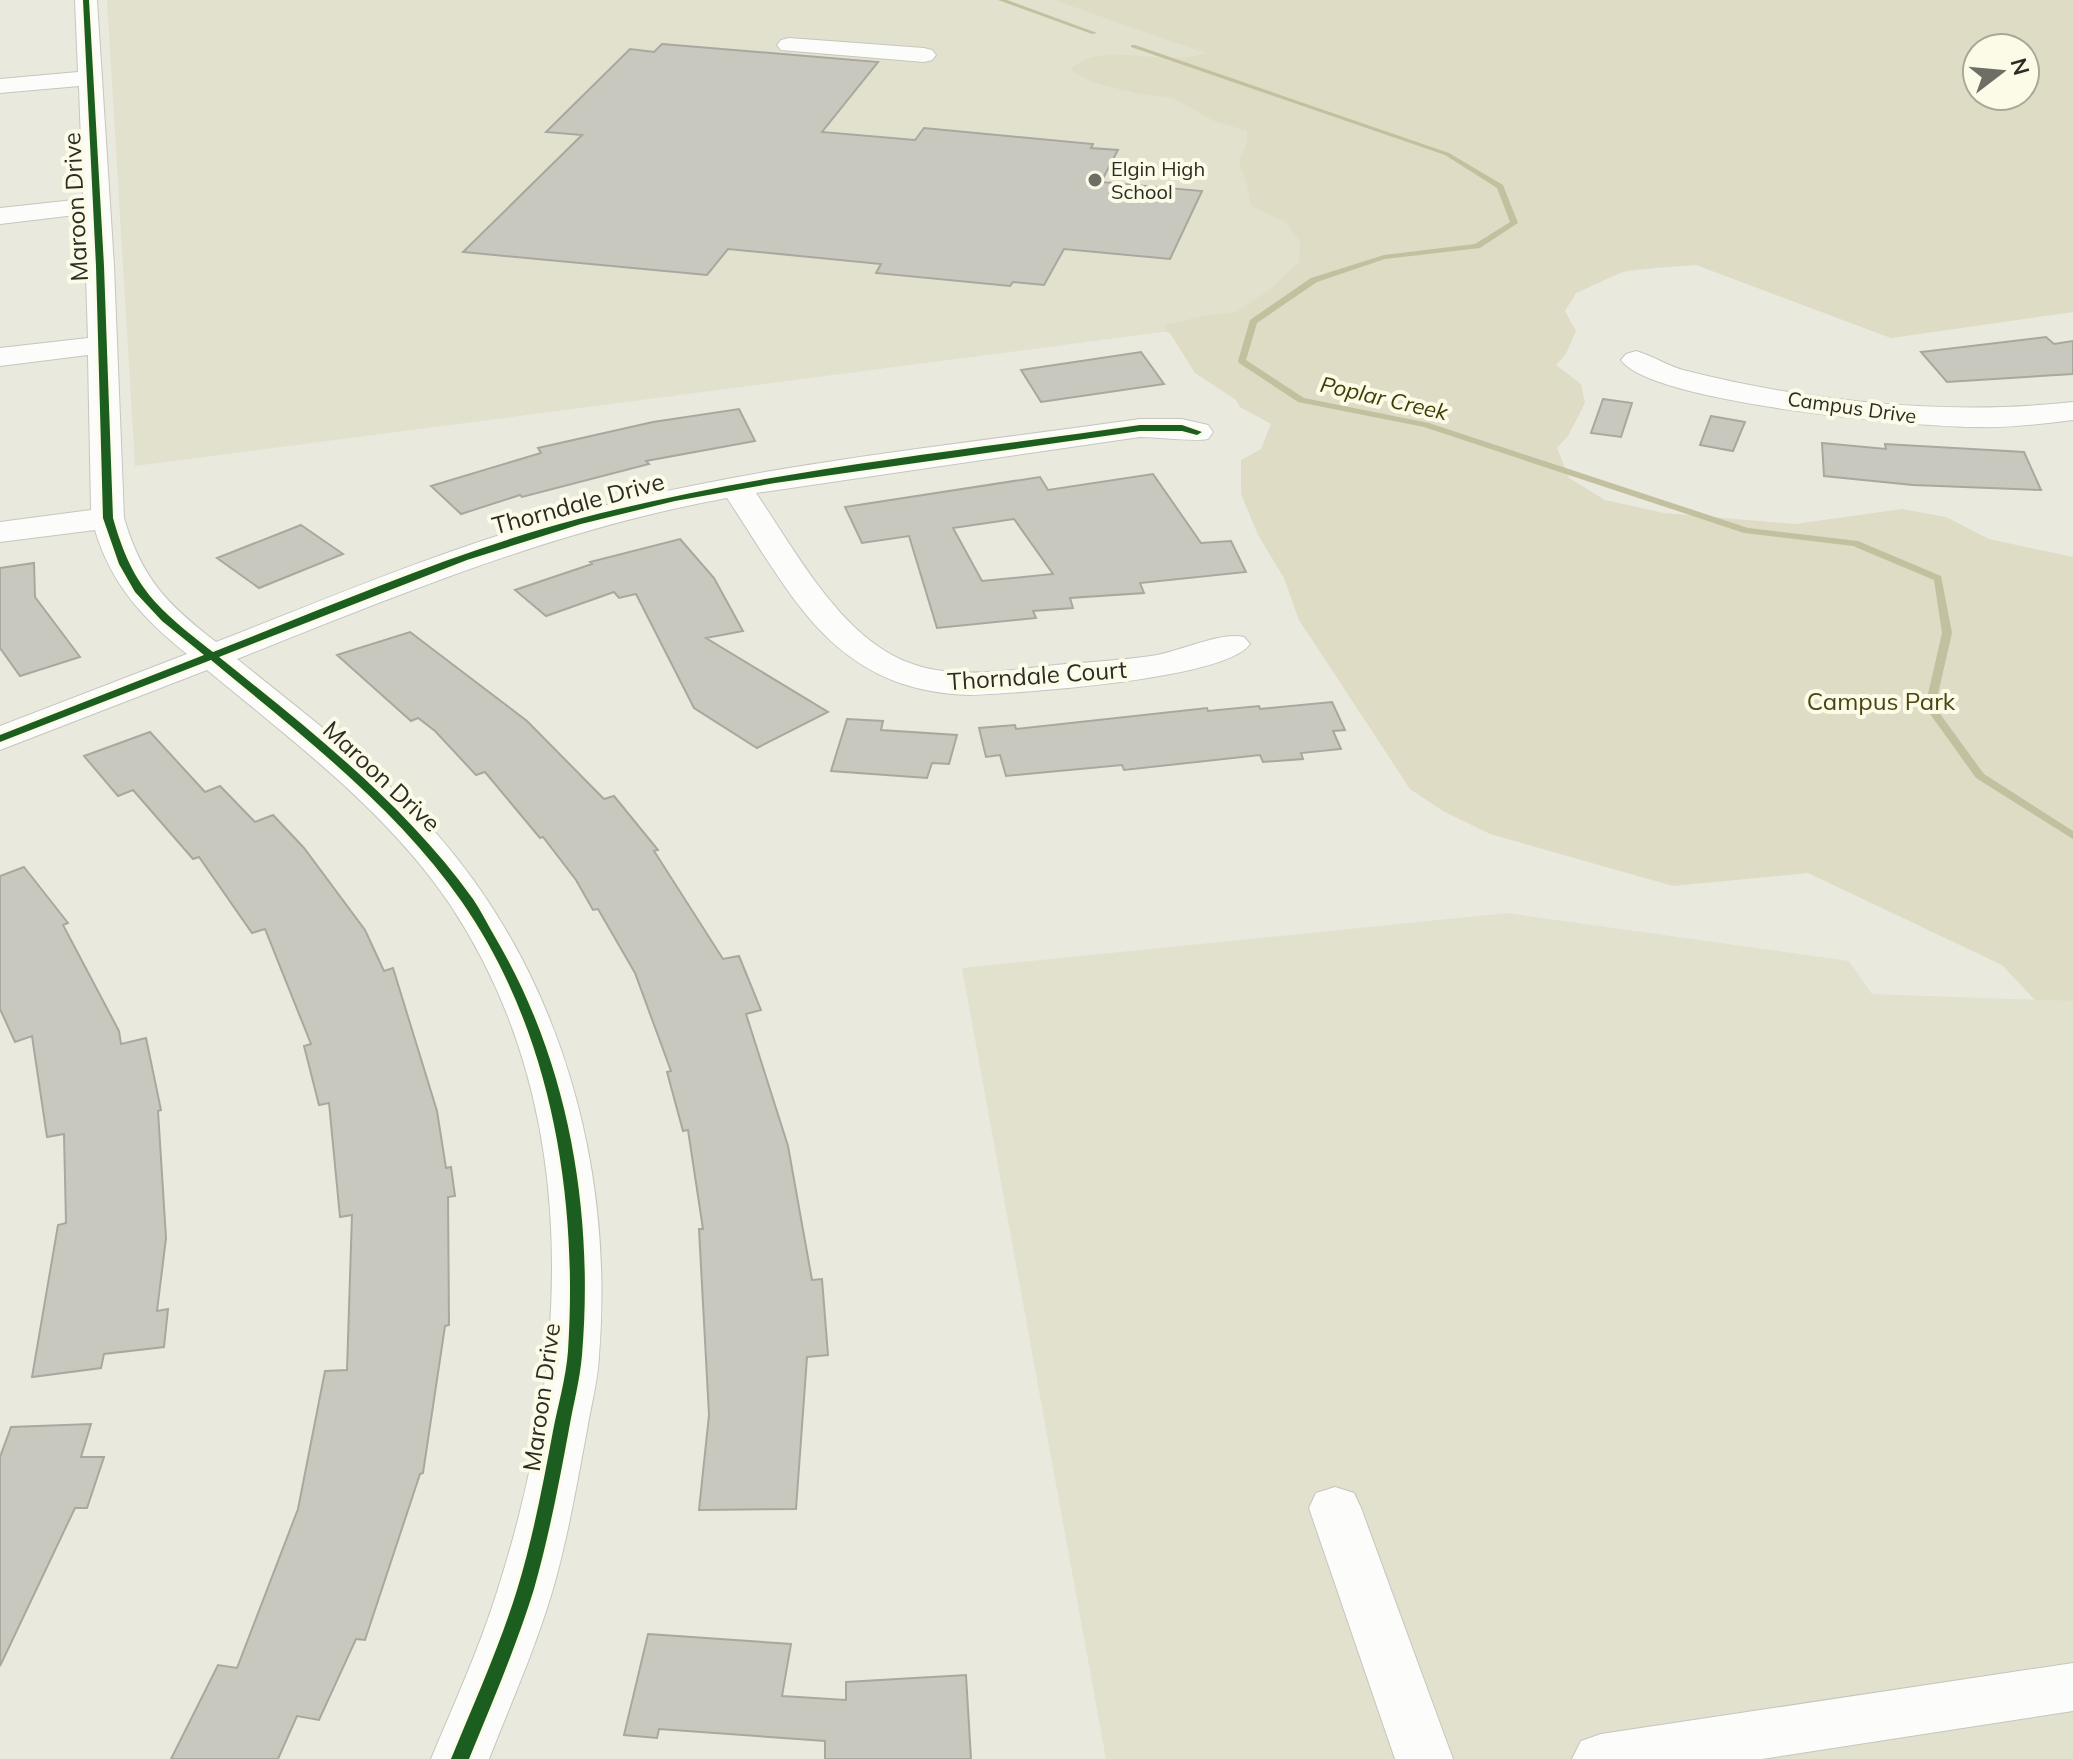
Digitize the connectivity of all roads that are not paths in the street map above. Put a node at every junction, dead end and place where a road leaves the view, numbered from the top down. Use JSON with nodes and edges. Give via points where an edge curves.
{"nodes":[{"id":1,"x":86,"y":0,"type":"edge"},
{"id":2,"x":789,"y":45,"type":"dead end"},
{"id":3,"x":924,"y":55,"type":"dead end"},
{"id":4,"x":90,"y":78,"type":"junction"},
{"id":5,"x":0,"y":86,"type":"edge"},
{"id":6,"x":97,"y":205,"type":"junction"},
{"id":7,"x":0,"y":216,"type":"edge"},
{"id":8,"x":102,"y":345,"type":"junction"},
{"id":9,"x":0,"y":357,"type":"edge"},
{"id":10,"x":1636,"y":360,"type":"dead end"},
{"id":11,"x":2068,"y":417,"type":"edge"},
{"id":12,"x":1197,"y":432,"type":"dead end"},
{"id":13,"x":736,"y":487,"type":"junction"},
{"id":14,"x":108,"y":518,"type":"junction"},
{"id":15,"x":0,"y":532,"type":"edge"},
{"id":16,"x":1232,"y":644,"type":"dead end"},
{"id":17,"x":214,"y":657,"type":"junction"},
{"id":18,"x":0,"y":739,"type":"edge"},
{"id":19,"x":1335,"y":1508,"type":"dead end"},
{"id":20,"x":2073,"y":1687,"type":"edge"},
{"id":21,"x":460,"y":1759,"type":"edge"},
{"id":22,"x":1424,"y":1759,"type":"edge"},
{"id":23,"x":1601,"y":1759,"type":"edge"}],
"edges":[{"from":1,"to":4,"type":"street","name":"Maroon Drive"},
{"from":2,"to":3,"type":"street"},
{"from":4,"to":5,"type":"street"},
{"from":4,"to":6,"type":"street","name":"Maroon Drive"},
{"from":6,"to":7,"type":"street"},
{"from":6,"to":8,"type":"street","name":"Maroon Drive"},
{"from":8,"to":9,"type":"street"},
{"from":8,"to":14,"type":"street","name":"Maroon Drive"},
{"from":10,"to":11,"type":"street","name":"Campus Drive","via":[[1698,383],[1888,415]]},
{"from":12,"to":13,"type":"street","name":"Thorndale Drive","via":[[1140,428]]},
{"from":13,"to":16,"type":"street","name":"Thorndale Court","via":[[829,623],[881,666],[911,677],[971,684],[1158,667]]},
{"from":13,"to":17,"type":"street","name":"Thorndale Drive","via":[[526,537]]},
{"from":14,"to":15,"type":"street"},
{"from":14,"to":17,"type":"street","name":"Maroon Drive","via":[[118,553],[140,593]]},
{"from":17,"to":18,"type":"street","name":"Thorndale Drive"},
{"from":17,"to":21,"type":"street","name":"Maroon Drive","via":[[394,810],[465,892],[530,1017],[571,1168],[578,1248],[575,1354],[551,1483],[519,1609]]},
{"from":19,"to":22,"type":"street"},
{"from":20,"to":23,"type":"street"}]}
